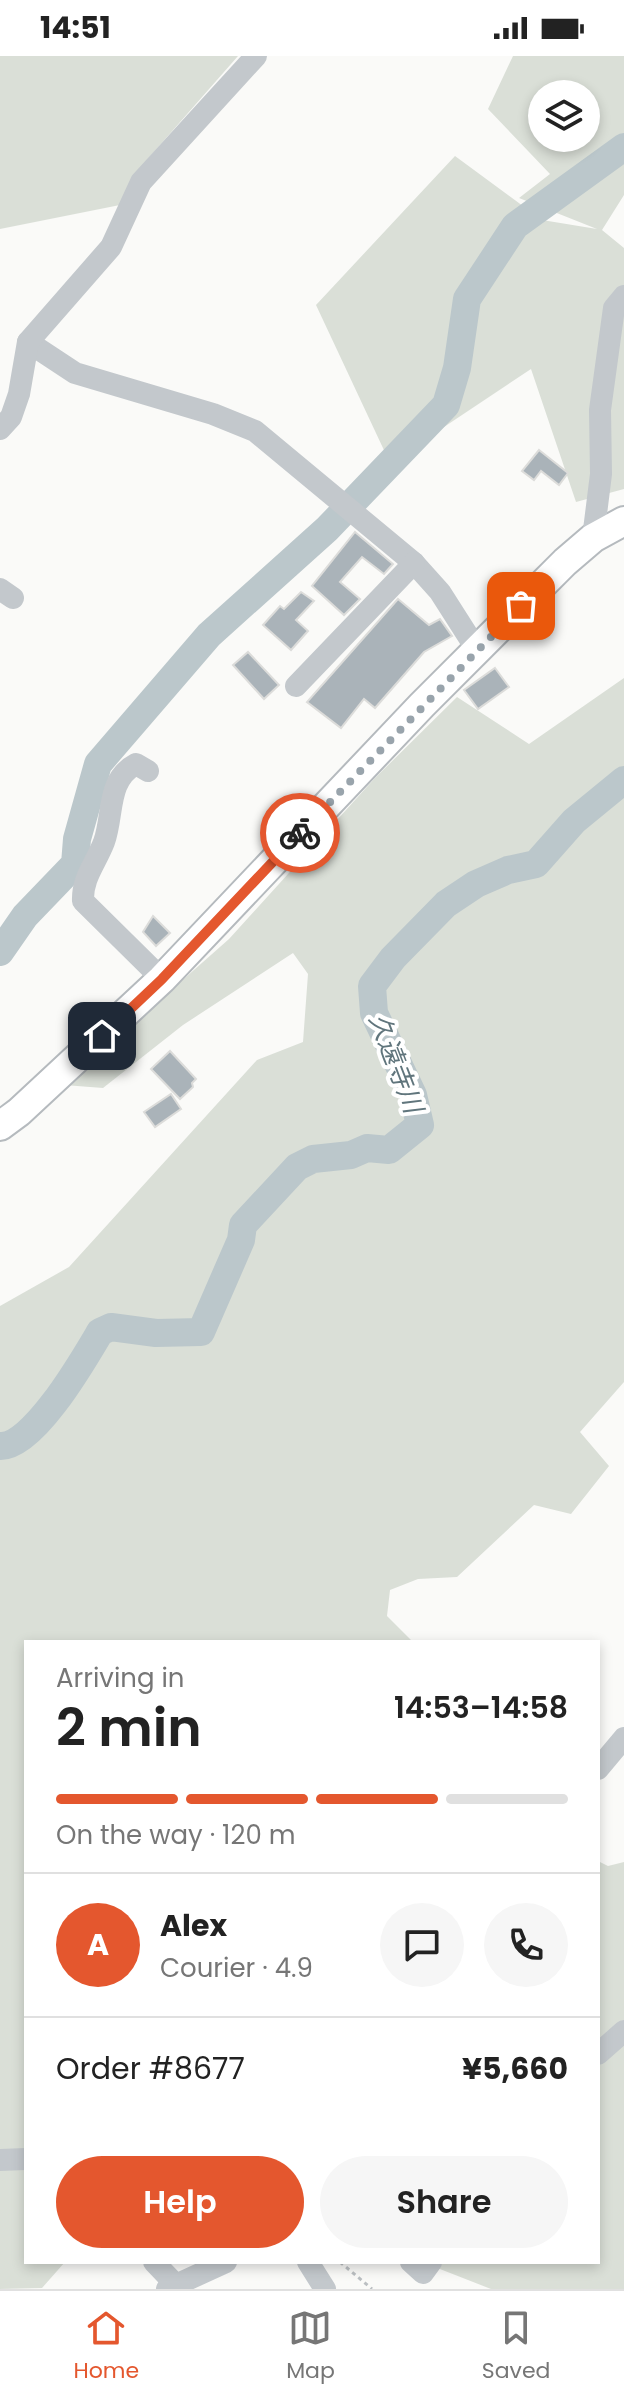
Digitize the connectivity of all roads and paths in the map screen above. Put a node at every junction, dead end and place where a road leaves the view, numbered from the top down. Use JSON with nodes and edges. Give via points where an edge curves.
{"nodes":[{"id":1,"x":256,"y":56,"type":"edge"},
{"id":2,"x":624,"y":296,"type":"edge"},
{"id":3,"x":28,"y":342,"type":"junction"},
{"id":4,"x":0,"y":429,"type":"edge"},
{"id":5,"x":624,"y":521,"type":"edge"},
{"id":6,"x":593,"y":538,"type":"junction"},
{"id":7,"x":414,"y":563,"type":"junction"},
{"id":8,"x":477,"y":650,"type":"junction"},
{"id":9,"x":296,"y":686,"type":"dead end"},
{"id":10,"x":148,"y":771,"type":"dead end"},
{"id":11,"x":162,"y":979,"type":"junction"},
{"id":12,"x":0,"y":1126,"type":"edge"},
{"id":13,"x":624,"y":1738,"type":"edge"},
{"id":14,"x":600,"y":1767,"type":"edge"},
{"id":15,"x":624,"y":2031,"type":"edge"},
{"id":16,"x":600,"y":2052,"type":"edge"},
{"id":17,"x":24,"y":2159,"type":"edge"},
{"id":18,"x":0,"y":2160,"type":"edge"},
{"id":19,"x":155,"y":2264,"type":"edge"},
{"id":20,"x":222,"y":2264,"type":"edge"},
{"id":21,"x":309,"y":2264,"type":"edge"},
{"id":22,"x":342,"y":2264,"type":"edge"},
{"id":23,"x":172,"y":2287,"type":"edge"},
{"id":24,"x":325,"y":2289,"type":"edge"},
{"id":25,"x":372,"y":2289,"type":"edge"}],
"edges":[{"from":1,"to":3,"type":"street","via":[[141,182],[111,247]]},
{"from":2,"to":6,"type":"street","via":[[614,308],[600,410],[601,474]]},
{"from":3,"to":4,"type":"street","via":[[15,406]]},
{"from":3,"to":7,"type":"street","via":[[75,373],[255,431]]},
{"from":5,"to":6,"type":"main road"},
{"from":6,"to":8,"type":"main road"},
{"from":7,"to":8,"type":"street","via":[[440,592]]},
{"from":7,"to":9,"type":"street"},
{"from":8,"to":11,"type":"main road"},
{"from":10,"to":11,"type":"street","via":[[136,764],[117,785],[104,841],[82,886],[83,901]]},
{"from":11,"to":12,"type":"main road"},
{"from":13,"to":14,"type":"street"},
{"from":15,"to":16,"type":"street"},
{"from":17,"to":18,"type":"street"},
{"from":19,"to":23,"type":"street"},
{"from":20,"to":23,"type":"street"},
{"from":21,"to":24,"type":"street"},
{"from":22,"to":25,"type":"path"}]}
